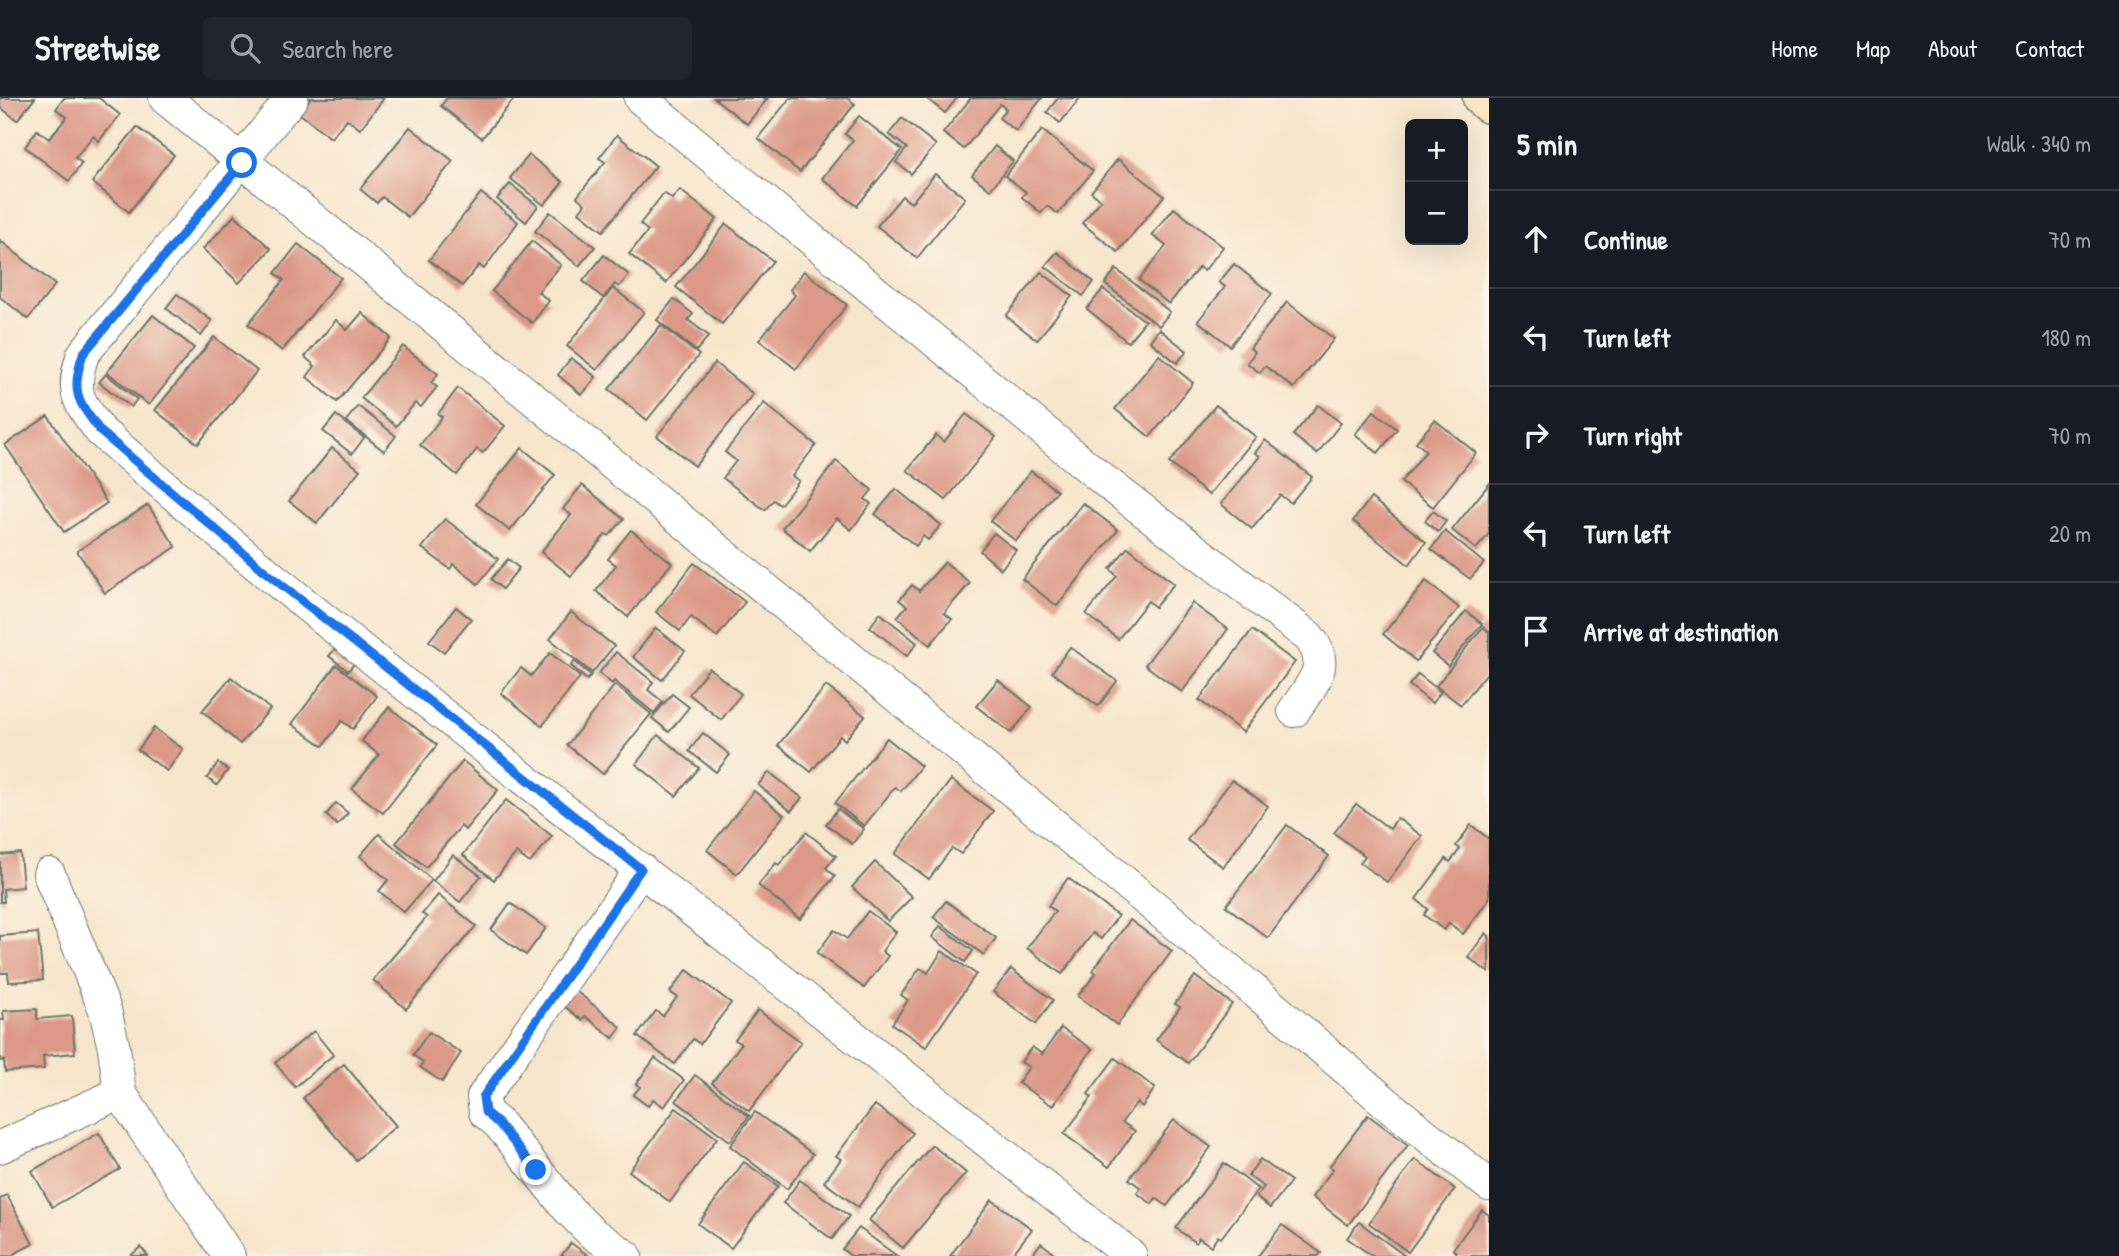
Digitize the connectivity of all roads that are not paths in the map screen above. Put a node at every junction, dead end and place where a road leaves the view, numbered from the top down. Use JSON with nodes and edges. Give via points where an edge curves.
{"nodes":[{"id":1,"x":165,"y":98,"type":"edge"},
{"id":2,"x":292,"y":98,"type":"edge"},
{"id":3,"x":640,"y":98,"type":"edge"},
{"id":4,"x":1482,"y":98,"type":"edge"},
{"id":5,"x":1489,"y":104,"type":"edge"},
{"id":6,"x":242,"y":163,"type":"junction"},
{"id":7,"x":1294,"y":711,"type":"dead end"},
{"id":8,"x":641,"y":869,"type":"junction"},
{"id":9,"x":49,"y":874,"type":"dead end"},
{"id":10,"x":120,"y":1093,"type":"junction"},
{"id":11,"x":0,"y":1147,"type":"edge"},
{"id":12,"x":1489,"y":1185,"type":"edge"},
{"id":13,"x":229,"y":1256,"type":"edge"},
{"id":14,"x":626,"y":1256,"type":"edge"},
{"id":15,"x":1131,"y":1256,"type":"edge"}],
"edges":[{"from":1,"to":6,"type":"street"},
{"from":2,"to":6,"type":"street"},
{"from":3,"to":7,"type":"street","via":[[1106,482],[1309,638],[1318,649],[1321,669]]},
{"from":4,"to":5,"type":"main road"},
{"from":6,"to":8,"type":"street","via":[[83,354],[75,379],[81,406],[101,432],[273,578]]},
{"from":6,"to":12,"type":"street"},
{"from":8,"to":14,"type":"street","via":[[483,1097],[485,1112],[569,1210]]},
{"from":8,"to":15,"type":"street"},
{"from":9,"to":10,"type":"street","via":[[105,1010]]},
{"from":10,"to":11,"type":"street"},
{"from":10,"to":13,"type":"street"}]}
